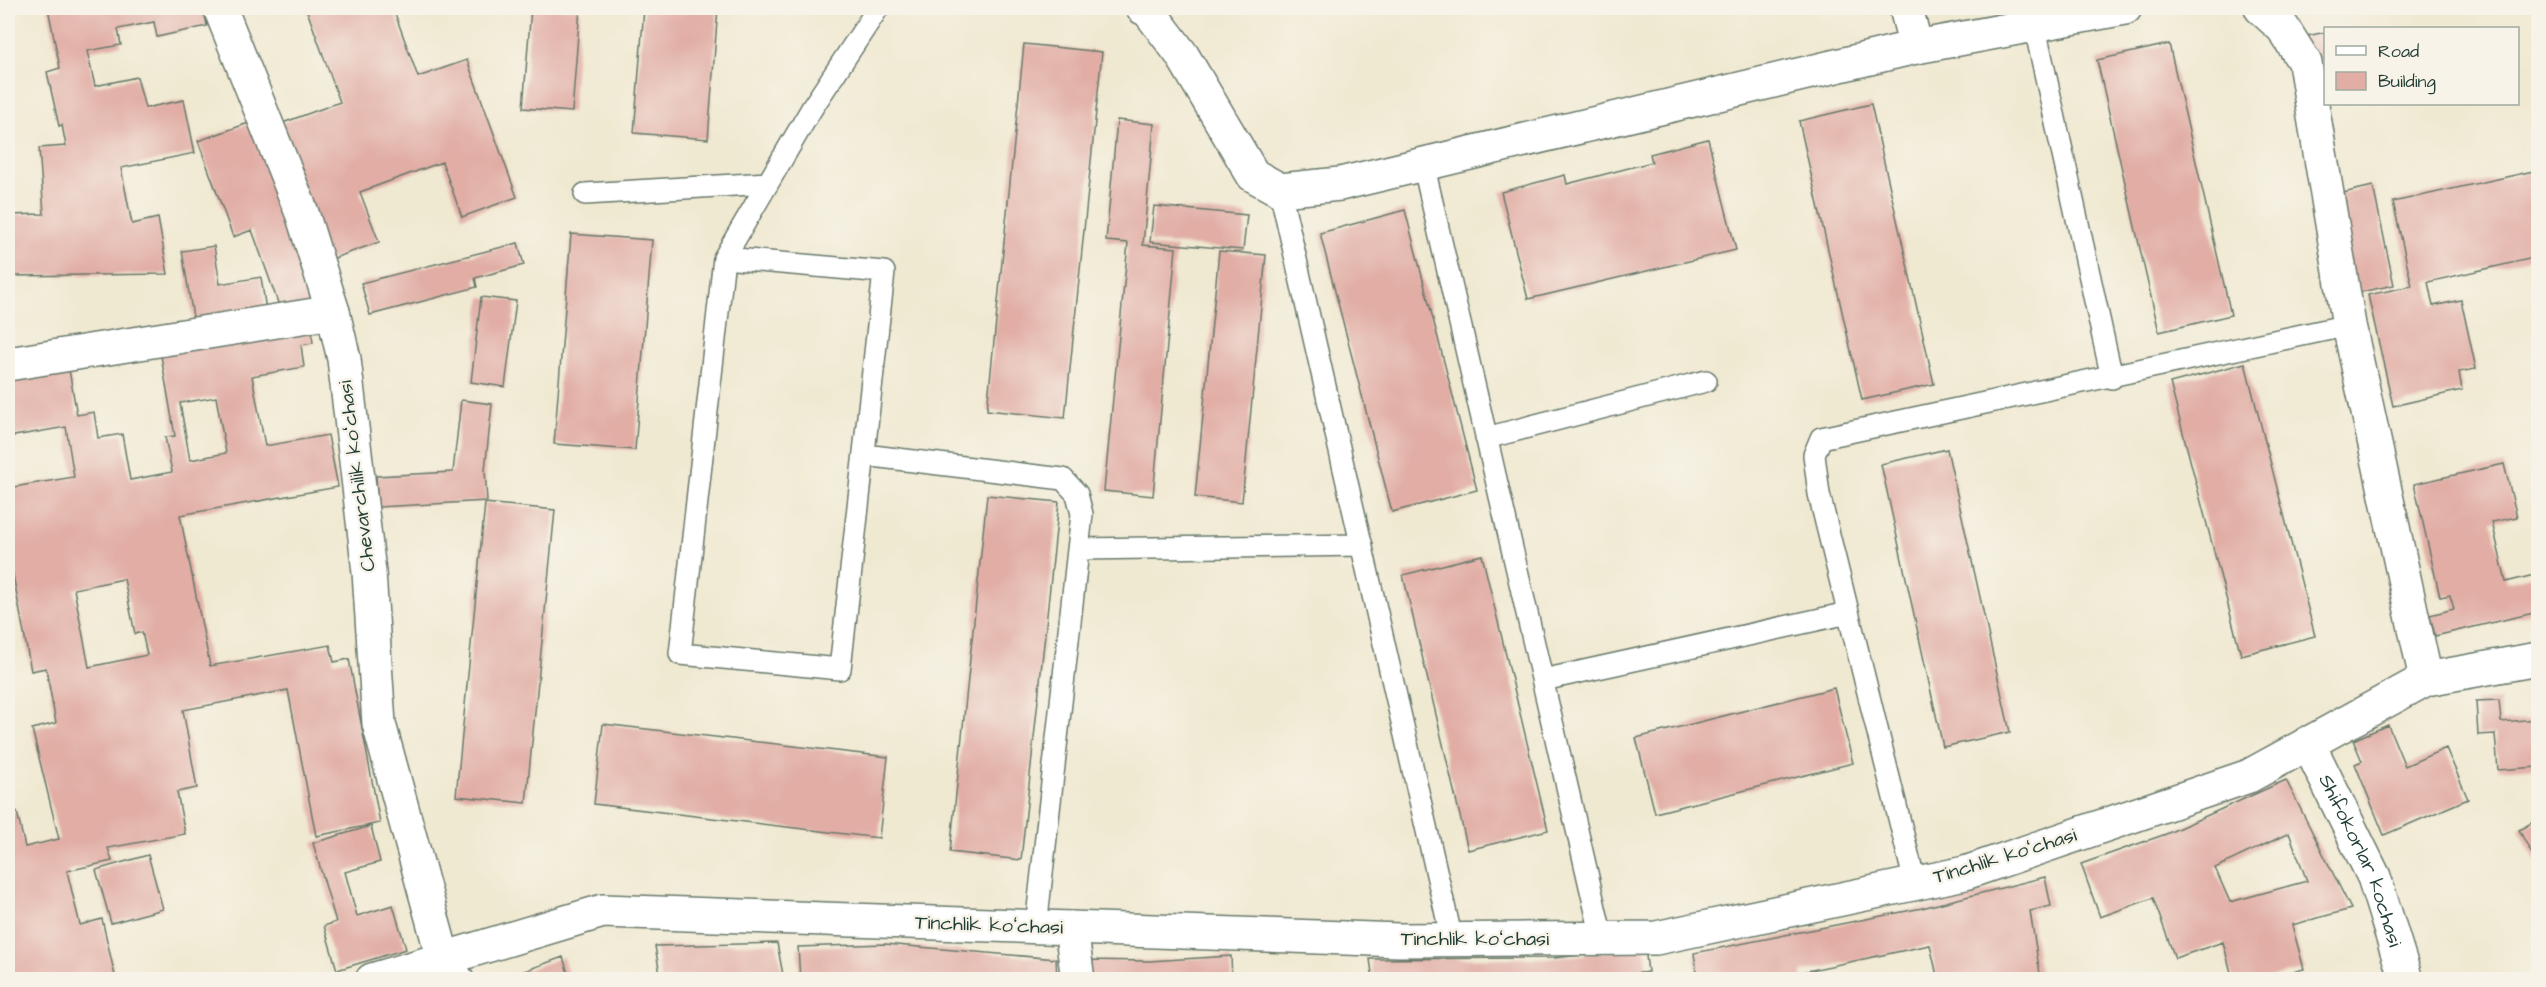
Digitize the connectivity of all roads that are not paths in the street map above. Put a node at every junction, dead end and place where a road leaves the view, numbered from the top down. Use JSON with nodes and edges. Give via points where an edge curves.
{"nodes":[{"id":1,"x":220,"y":8,"type":"edge"},
{"id":2,"x":878,"y":8,"type":"edge"},
{"id":3,"x":1143,"y":8,"type":"edge"},
{"id":4,"x":1906,"y":8,"type":"edge"},
{"id":5,"x":2125,"y":8,"type":"edge"},
{"id":6,"x":2261,"y":8,"type":"edge"},
{"id":7,"x":2034,"y":23,"type":"junction"},
{"id":8,"x":1917,"y":47,"type":"junction"},
{"id":9,"x":1423,"y":164,"type":"junction"},
{"id":10,"x":768,"y":183,"type":"junction"},
{"id":11,"x":1280,"y":190,"type":"junction"},
{"id":12,"x":585,"y":194,"type":"dead end"},
{"id":13,"x":724,"y":258,"type":"junction"},
{"id":14,"x":333,"y":312,"type":"junction"},
{"id":15,"x":2349,"y":326,"type":"junction"},
{"id":16,"x":8,"y":364,"type":"edge"},
{"id":17,"x":2112,"y":378,"type":"junction"},
{"id":18,"x":1706,"y":381,"type":"dead end"},
{"id":19,"x":1486,"y":438,"type":"junction"},
{"id":20,"x":864,"y":455,"type":"junction"},
{"id":21,"x":1362,"y":545,"type":"junction"},
{"id":22,"x":1079,"y":549,"type":"junction"},
{"id":23,"x":1848,"y":613,"type":"junction"},
{"id":24,"x":2538,"y":659,"type":"edge"},
{"id":25,"x":2426,"y":679,"type":"junction"},
{"id":26,"x":1543,"y":680,"type":"junction"},
{"id":27,"x":2308,"y":743,"type":"junction"},
{"id":28,"x":1915,"y":883,"type":"junction"},
{"id":29,"x":1036,"y":927,"type":"junction"},
{"id":30,"x":1071,"y":928,"type":"junction"},
{"id":31,"x":1602,"y":938,"type":"junction"},
{"id":32,"x":1452,"y":940,"type":"junction"},
{"id":33,"x":450,"y":969,"type":"edge"},
{"id":34,"x":372,"y":980,"type":"edge"},
{"id":35,"x":1078,"y":980,"type":"edge"},
{"id":36,"x":2406,"y":980,"type":"edge"}],
"edges":[{"from":1,"to":14,"type":"street","name":"Chevarchilik koʻchasi","via":[[302,213]]},
{"from":2,"to":10,"type":"lane"},
{"from":3,"to":11,"type":"street","via":[[1182,55],[1253,174]]},
{"from":4,"to":8,"type":"street"},
{"from":5,"to":7,"type":"street"},
{"from":6,"to":15,"type":"street","via":[[2283,28],[2306,63]]},
{"from":7,"to":8,"type":"street"},
{"from":7,"to":17,"type":"lane"},
{"from":8,"to":9,"type":"street"},
{"from":9,"to":11,"type":"street","via":[[1340,184]]},
{"from":9,"to":19,"type":"lane"},
{"from":10,"to":12,"type":"lane"},
{"from":10,"to":13,"type":"lane"},
{"from":11,"to":21,"type":"lane"},
{"from":13,"to":20,"type":"lane","via":[[884,272]]},
{"from":13,"to":20,"type":"lane","via":[[680,654],[840,669]]},
{"from":14,"to":16,"type":"street"},
{"from":14,"to":33,"type":"street","name":"Chevarchilik koʻchasi","via":[[344,359],[369,572],[379,724]]},
{"from":15,"to":17,"type":"lane"},
{"from":15,"to":25,"type":"street"},
{"from":17,"to":23,"type":"lane","via":[[1821,438],[1814,455],[1819,494]]},
{"from":18,"to":19,"type":"lane"},
{"from":19,"to":26,"type":"lane"},
{"from":20,"to":22,"type":"lane","via":[[1063,479],[1077,494],[1082,514]]},
{"from":21,"to":22,"type":"lane"},
{"from":21,"to":32,"type":"lane"},
{"from":22,"to":29,"type":"lane"},
{"from":23,"to":26,"type":"lane"},
{"from":23,"to":28,"type":"lane"},
{"from":24,"to":25,"type":"street","name":"Tinchlik koʻchasi"},
{"from":25,"to":27,"type":"street","name":"Tinchlik koʻchasi"},
{"from":26,"to":31,"type":"lane"},
{"from":27,"to":28,"type":"street","name":"Tinchlik koʻchasi","via":[[2249,776],[1965,873]]},
{"from":27,"to":36,"type":"street","name":"Shifokorlar kochasi","via":[[2374,877]]},
{"from":28,"to":31,"type":"street","name":"Tinchlik koʻchasi","via":[[1656,938]]},
{"from":29,"to":30,"type":"street","name":"Tinchlik koʻchasi"},
{"from":29,"to":33,"type":"street","name":"Tinchlik koʻchasi","via":[[603,911]]},
{"from":30,"to":32,"type":"street","name":"Tinchlik koʻchasi"},
{"from":30,"to":35,"type":"street"},
{"from":31,"to":32,"type":"street","name":"Tinchlik koʻchasi"},
{"from":33,"to":34,"type":"street","name":"Tinchlik koʻchasi"}]}
